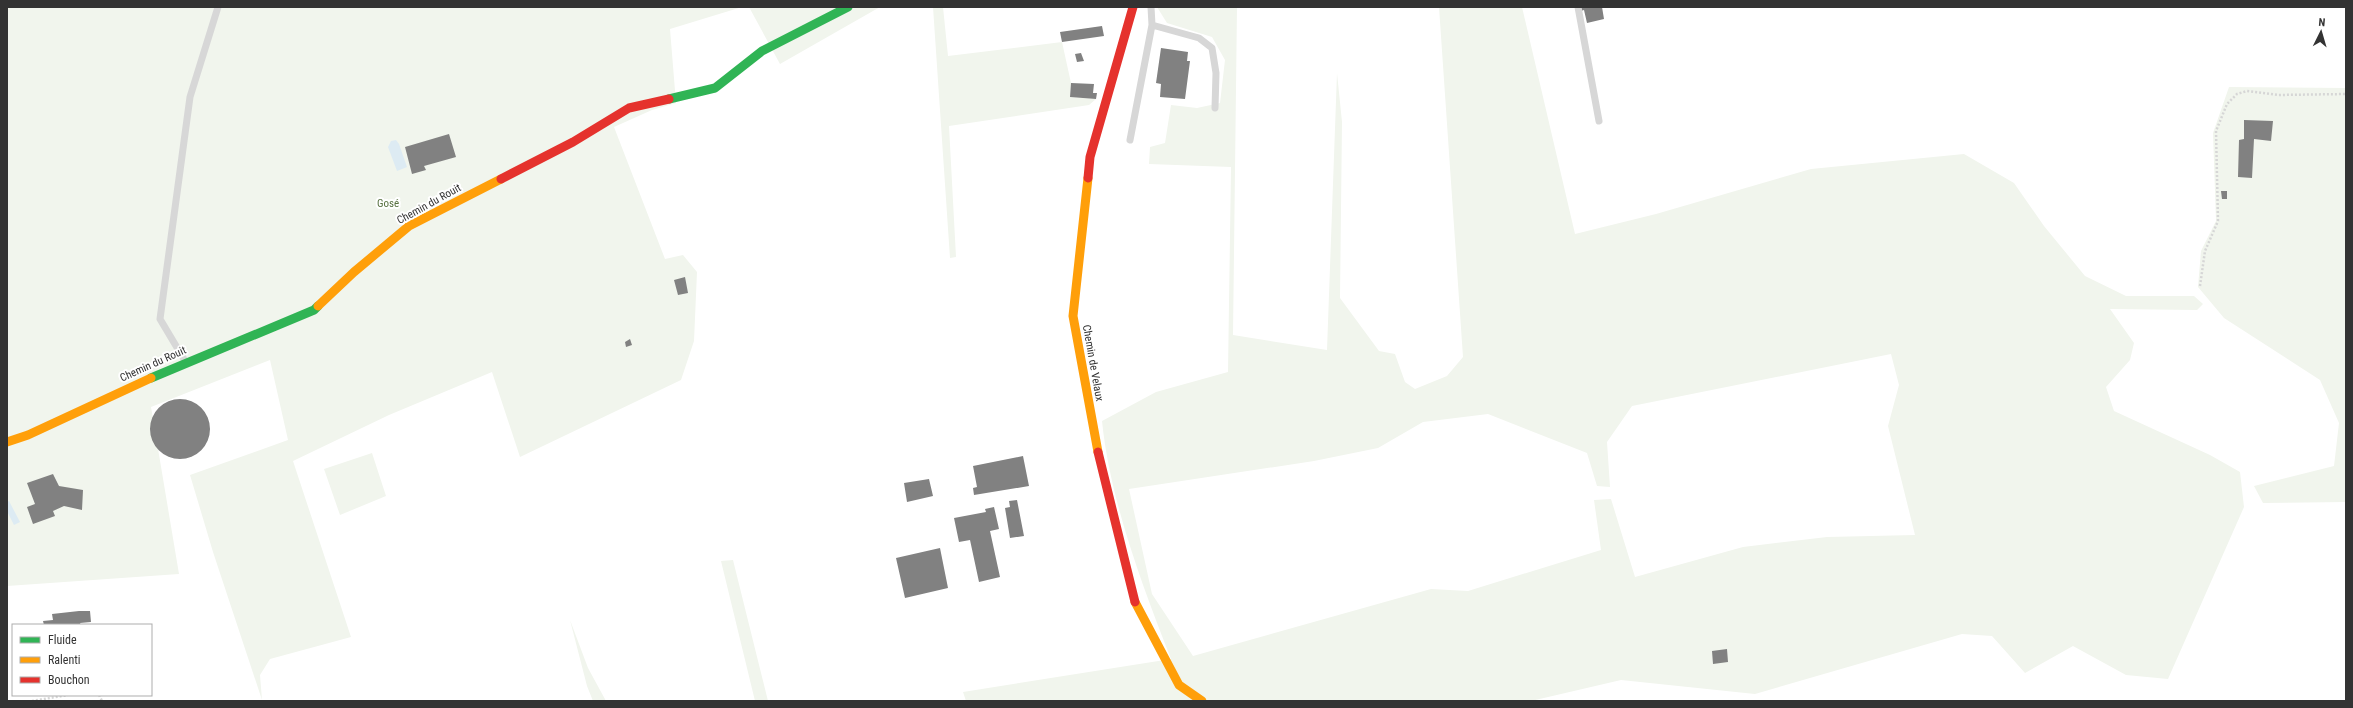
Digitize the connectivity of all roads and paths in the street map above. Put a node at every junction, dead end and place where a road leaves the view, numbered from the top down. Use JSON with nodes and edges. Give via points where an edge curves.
{"nodes":[{"id":1,"x":218,"y":7,"type":"edge"},
{"id":2,"x":848,"y":7,"type":"edge"},
{"id":3,"x":1133,"y":7,"type":"edge"},
{"id":4,"x":1151,"y":7,"type":"edge"},
{"id":5,"x":1578,"y":7,"type":"edge"},
{"id":6,"x":1152,"y":26,"type":"junction"},
{"id":7,"x":2346,"y":94,"type":"edge"},
{"id":8,"x":1215,"y":108,"type":"dead end"},
{"id":9,"x":1599,"y":121,"type":"dead end"},
{"id":10,"x":1130,"y":140,"type":"dead end"},
{"id":11,"x":2200,"y":286,"type":"dead end"},
{"id":12,"x":186,"y":362,"type":"junction"},
{"id":13,"x":7,"y":442,"type":"edge"},
{"id":14,"x":62,"y":696,"type":"edge"},
{"id":15,"x":32,"y":701,"type":"edge"},
{"id":16,"x":1202,"y":701,"type":"edge"}],
"edges":[{"from":1,"to":12,"type":"lane","via":[[190,97],[160,319]]},
{"from":2,"to":12,"type":"street","name":"Chemin du Rouit","via":[[762,51],[715,88],[629,108],[573,142],[410,226],[354,272],[314,310]]},
{"from":3,"to":16,"type":"street","name":"Chemin de Velaux","via":[[1090,157],[1073,316],[1092,430],[1133,599],[1179,685]]},
{"from":4,"to":6,"type":"lane"},
{"from":5,"to":9,"type":"lane"},
{"from":6,"to":8,"type":"lane","via":[[1199,38],[1212,48],[1216,73]]},
{"from":6,"to":10,"type":"lane"},
{"from":7,"to":11,"type":"path","via":[[2278,95],[2247,91],[2237,94],[2227,104],[2216,131],[2218,221],[2205,251]]},
{"from":12,"to":13,"type":"street","name":"Chemin du Rouit","via":[[28,435]]},
{"from":14,"to":15,"type":"path"}]}
